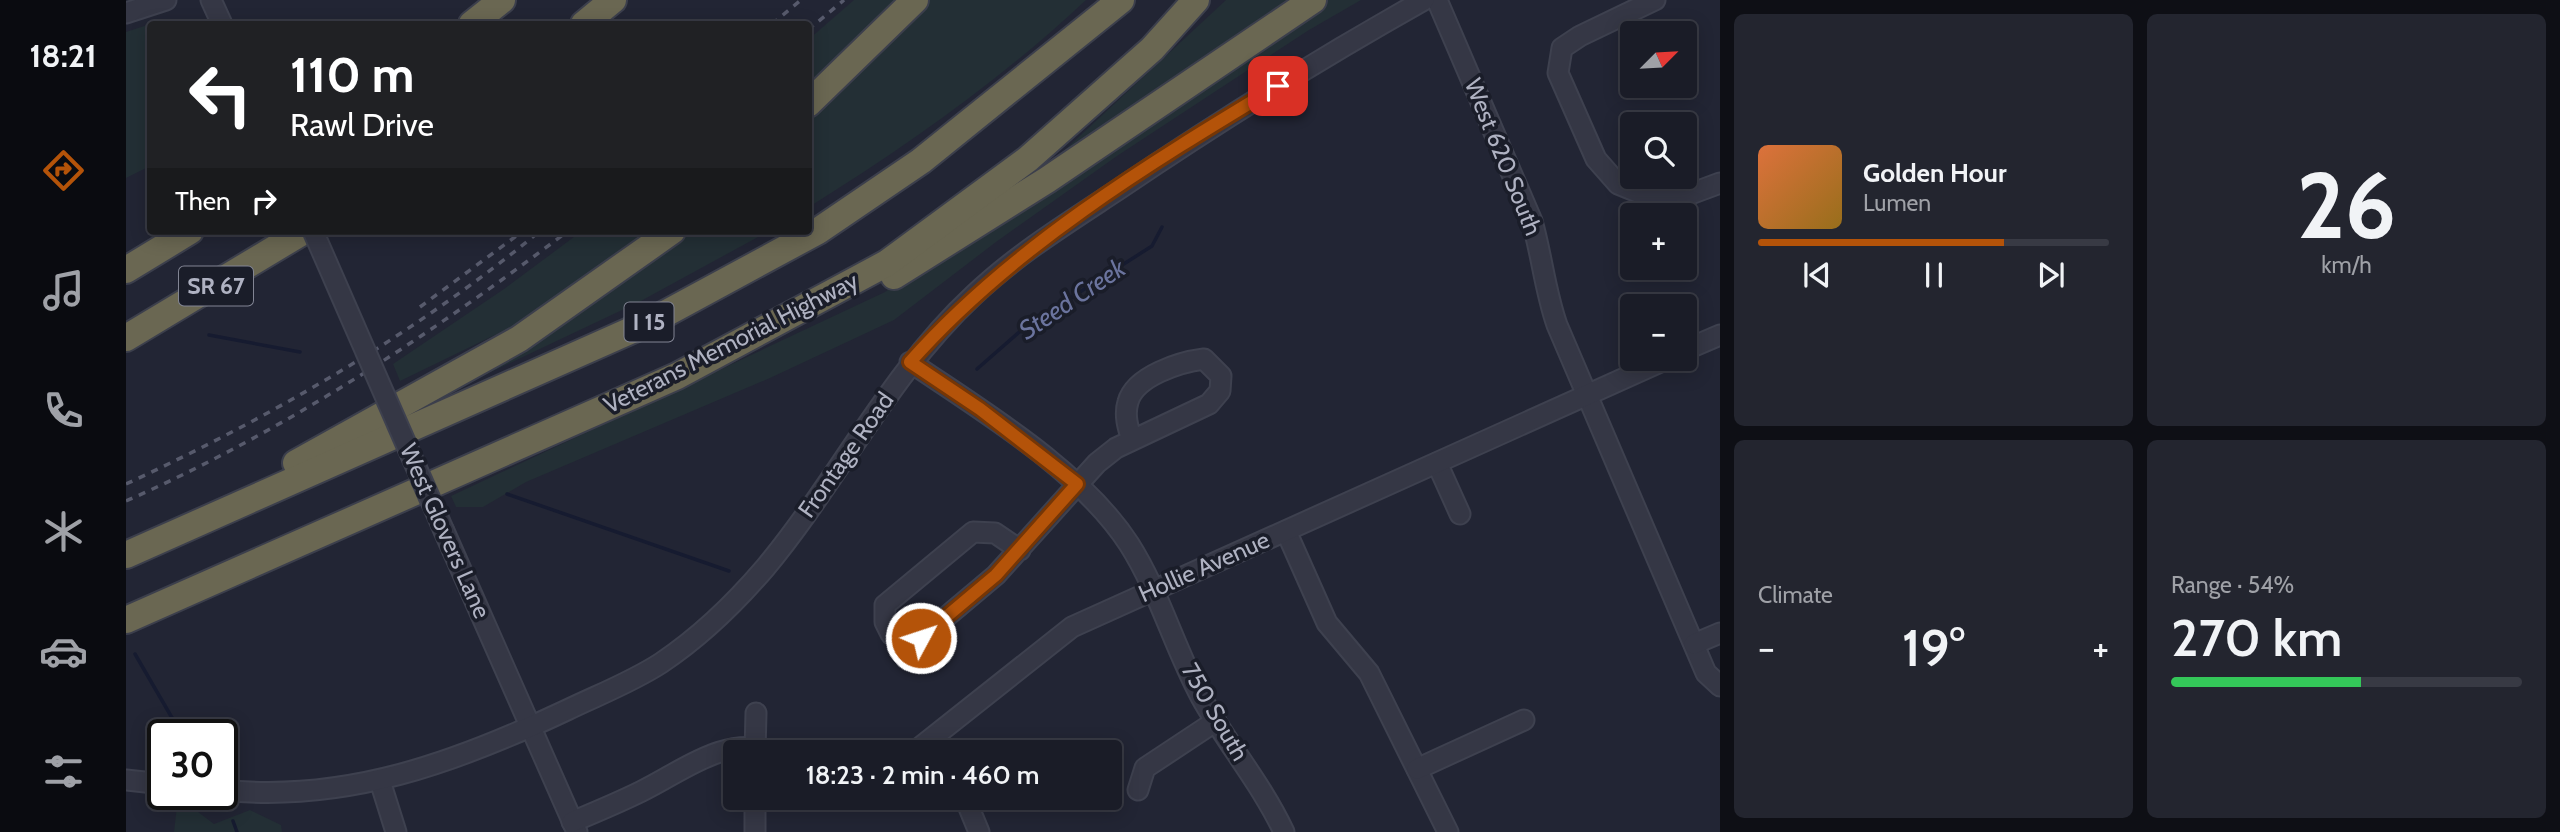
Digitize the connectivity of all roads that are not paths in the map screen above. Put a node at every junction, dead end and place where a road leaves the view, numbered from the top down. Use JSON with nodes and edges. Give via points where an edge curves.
{"nodes":[{"id":1,"x":166,"y":0,"type":"edge"},
{"id":2,"x":211,"y":0,"type":"edge"},
{"id":3,"x":502,"y":0,"type":"edge"},
{"id":4,"x":613,"y":0,"type":"edge"},
{"id":5,"x":915,"y":0,"type":"edge"},
{"id":6,"x":1121,"y":0,"type":"edge"},
{"id":7,"x":1196,"y":0,"type":"edge"},
{"id":8,"x":1313,"y":0,"type":"edge"},
{"id":9,"x":1424,"y":0,"type":"edge"},
{"id":10,"x":1437,"y":0,"type":"edge"},
{"id":11,"x":1655,"y":0,"type":"edge"},
{"id":12,"x":126,"y":13,"type":"edge"},
{"id":13,"x":221,"y":21,"type":"edge"},
{"id":14,"x":476,"y":21,"type":"edge"},
{"id":15,"x":588,"y":21,"type":"edge"},
{"id":16,"x":812,"y":100,"type":"edge"},
{"id":17,"x":1720,"y":183,"type":"edge"},
{"id":18,"x":812,"y":234,"type":"edge"},
{"id":19,"x":183,"y":235,"type":"edge"},
{"id":20,"x":296,"y":235,"type":"edge"},
{"id":21,"x":315,"y":235,"type":"edge"},
{"id":22,"x":666,"y":235,"type":"edge"},
{"id":23,"x":811,"y":235,"type":"edge"},
{"id":24,"x":126,"y":270,"type":"edge"},
{"id":25,"x":1720,"y":335,"type":"edge"},
{"id":26,"x":126,"y":338,"type":"edge"},
{"id":27,"x":1697,"y":345,"type":"edge"},
{"id":28,"x":910,"y":362,"type":"junction"},
{"id":29,"x":1640,"y":371,"type":"edge"},
{"id":30,"x":677,"y":376,"type":"junction"},
{"id":31,"x":1587,"y":395,"type":"junction"},
{"id":32,"x":1132,"y":440,"type":"junction"},
{"id":33,"x":1437,"y":463,"type":"junction"},
{"id":34,"x":1077,"y":484,"type":"junction"},
{"id":35,"x":1460,"y":514,"type":"dead end"},
{"id":36,"x":1286,"y":531,"type":"junction"},
{"id":37,"x":1020,"y":550,"type":"junction"},
{"id":38,"x":135,"y":551,"type":"edge"},
{"id":39,"x":1152,"y":589,"type":"junction"},
{"id":40,"x":126,"y":620,"type":"edge"},
{"id":41,"x":1720,"y":632,"type":"edge"},
{"id":42,"x":1693,"y":644,"type":"junction"},
{"id":43,"x":1720,"y":686,"type":"edge"},
{"id":44,"x":756,"y":713,"type":"dead end"},
{"id":45,"x":1524,"y":720,"type":"dead end"},
{"id":46,"x":1216,"y":721,"type":"junction"},
{"id":47,"x":532,"y":727,"type":"junction"},
{"id":48,"x":937,"y":734,"type":"junction"},
{"id":49,"x":760,"y":740,"type":"edge"},
{"id":50,"x":927,"y":740,"type":"edge"},
{"id":51,"x":940,"y":740,"type":"edge"},
{"id":52,"x":723,"y":753,"type":"edge"},
{"id":53,"x":1417,"y":769,"type":"junction"},
{"id":54,"x":126,"y":780,"type":"edge"},
{"id":55,"x":380,"y":781,"type":"junction"},
{"id":56,"x":147,"y":782,"type":"edge"},
{"id":57,"x":238,"y":790,"type":"edge"},
{"id":58,"x":1138,"y":790,"type":"dead end"},
{"id":59,"x":755,"y":810,"type":"edge"},
{"id":60,"x":970,"y":810,"type":"edge"},
{"id":61,"x":575,"y":827,"type":"edge"},
{"id":62,"x":396,"y":832,"type":"edge"},
{"id":63,"x":755,"y":832,"type":"edge"},
{"id":64,"x":979,"y":832,"type":"edge"},
{"id":65,"x":1284,"y":832,"type":"edge"},
{"id":66,"x":1448,"y":832,"type":"edge"}],
"edges":[{"from":1,"to":12,"type":"street"},
{"from":2,"to":13,"type":"street"},
{"from":3,"to":14,"type":"highway"},
{"from":4,"to":15,"type":"highway"},
{"from":5,"to":16,"type":"highway"},
{"from":6,"to":18,"type":"highway","number":"I 15","via":[[922,161]]},
{"from":7,"to":30,"type":"highway","name":"Veterans Memorial Highway","number":"I 15","via":[[1152,49],[1028,159],[887,262]]},
{"from":8,"to":30,"type":"highway","via":[[960,237],[878,285]]},
{"from":9,"to":28,"type":"street","name":"Frontage Road","via":[[1213,125],[1022,255],[975,293]]},
{"from":10,"to":31,"type":"street","name":"West 620 South","via":[[1532,221],[1546,293]]},
{"from":11,"to":17,"type":"street","via":[[1562,48],[1558,73],[1596,159],[1618,184],[1677,199]]},
{"from":19,"to":24,"type":"highway","number":"SR 67"},
{"from":20,"to":26,"type":"highway","number":"SR 67"},
{"from":21,"to":47,"type":"street","name":"West Glovers Lane","bridge":true},
{"from":22,"to":38,"type":"highway","via":[[519,339]]},
{"from":23,"to":38,"type":"highway","number":"I 15","via":[[650,322]]},
{"from":25,"to":27,"type":"street"},
{"from":28,"to":34,"type":"street","name":"750 South"},
{"from":28,"to":47,"type":"street","name":"Frontage Road","via":[[765,568],[710,625],[661,663]]},
{"from":29,"to":31,"type":"street","name":"Hollie Avenue"},
{"from":30,"to":40,"type":"highway","name":"Veterans Memorial Highway","number":"I 15"},
{"from":31,"to":33,"type":"street","name":"Hollie Avenue"},
{"from":31,"to":42,"type":"street","name":"West 620 South"},
{"from":32,"to":32,"type":"street","via":[[1126,419],[1133,391],[1149,378],[1187,361],[1204,359],[1214,365],[1221,376],[1220,391],[1209,404]]},
{"from":32,"to":34,"type":"street","via":[[1097,463]]},
{"from":33,"to":35,"type":"street"},
{"from":33,"to":36,"type":"street","name":"Hollie Avenue"},
{"from":34,"to":37,"type":"street"},
{"from":34,"to":39,"type":"street","name":"750 South","via":[[1128,543]]},
{"from":36,"to":39,"type":"street","name":"Hollie Avenue"},
{"from":36,"to":53,"type":"street","via":[[1327,623],[1369,673]]},
{"from":37,"to":37,"type":"street","via":[[921,638],[908,641],[891,634],[885,605],[972,532],[995,533]]},
{"from":39,"to":46,"type":"street","name":"750 South"},
{"from":39,"to":48,"type":"street","name":"Hollie Avenue","via":[[1072,627]]},
{"from":41,"to":42,"type":"street"},
{"from":42,"to":43,"type":"street","name":"West 620 South","via":[[1706,673]]},
{"from":44,"to":49,"type":"street"},
{"from":45,"to":53,"type":"street"},
{"from":46,"to":58,"type":"street","via":[[1145,768]]},
{"from":46,"to":65,"type":"street","name":"750 South","via":[[1267,795]]},
{"from":47,"to":55,"type":"street","name":"Frontage Road","via":[[442,763]]},
{"from":47,"to":61,"type":"street","name":"West Glovers Lane"},
{"from":48,"to":50,"type":"street","name":"Hollie Avenue"},
{"from":48,"to":51,"type":"street"},
{"from":52,"to":61,"type":"street","via":[[705,755]]},
{"from":53,"to":66,"type":"street"},
{"from":54,"to":56,"type":"street"},
{"from":55,"to":57,"type":"street","name":"Frontage Road","via":[[301,792]]},
{"from":55,"to":62,"type":"street"},
{"from":59,"to":63,"type":"street"},
{"from":60,"to":64,"type":"street"}]}
